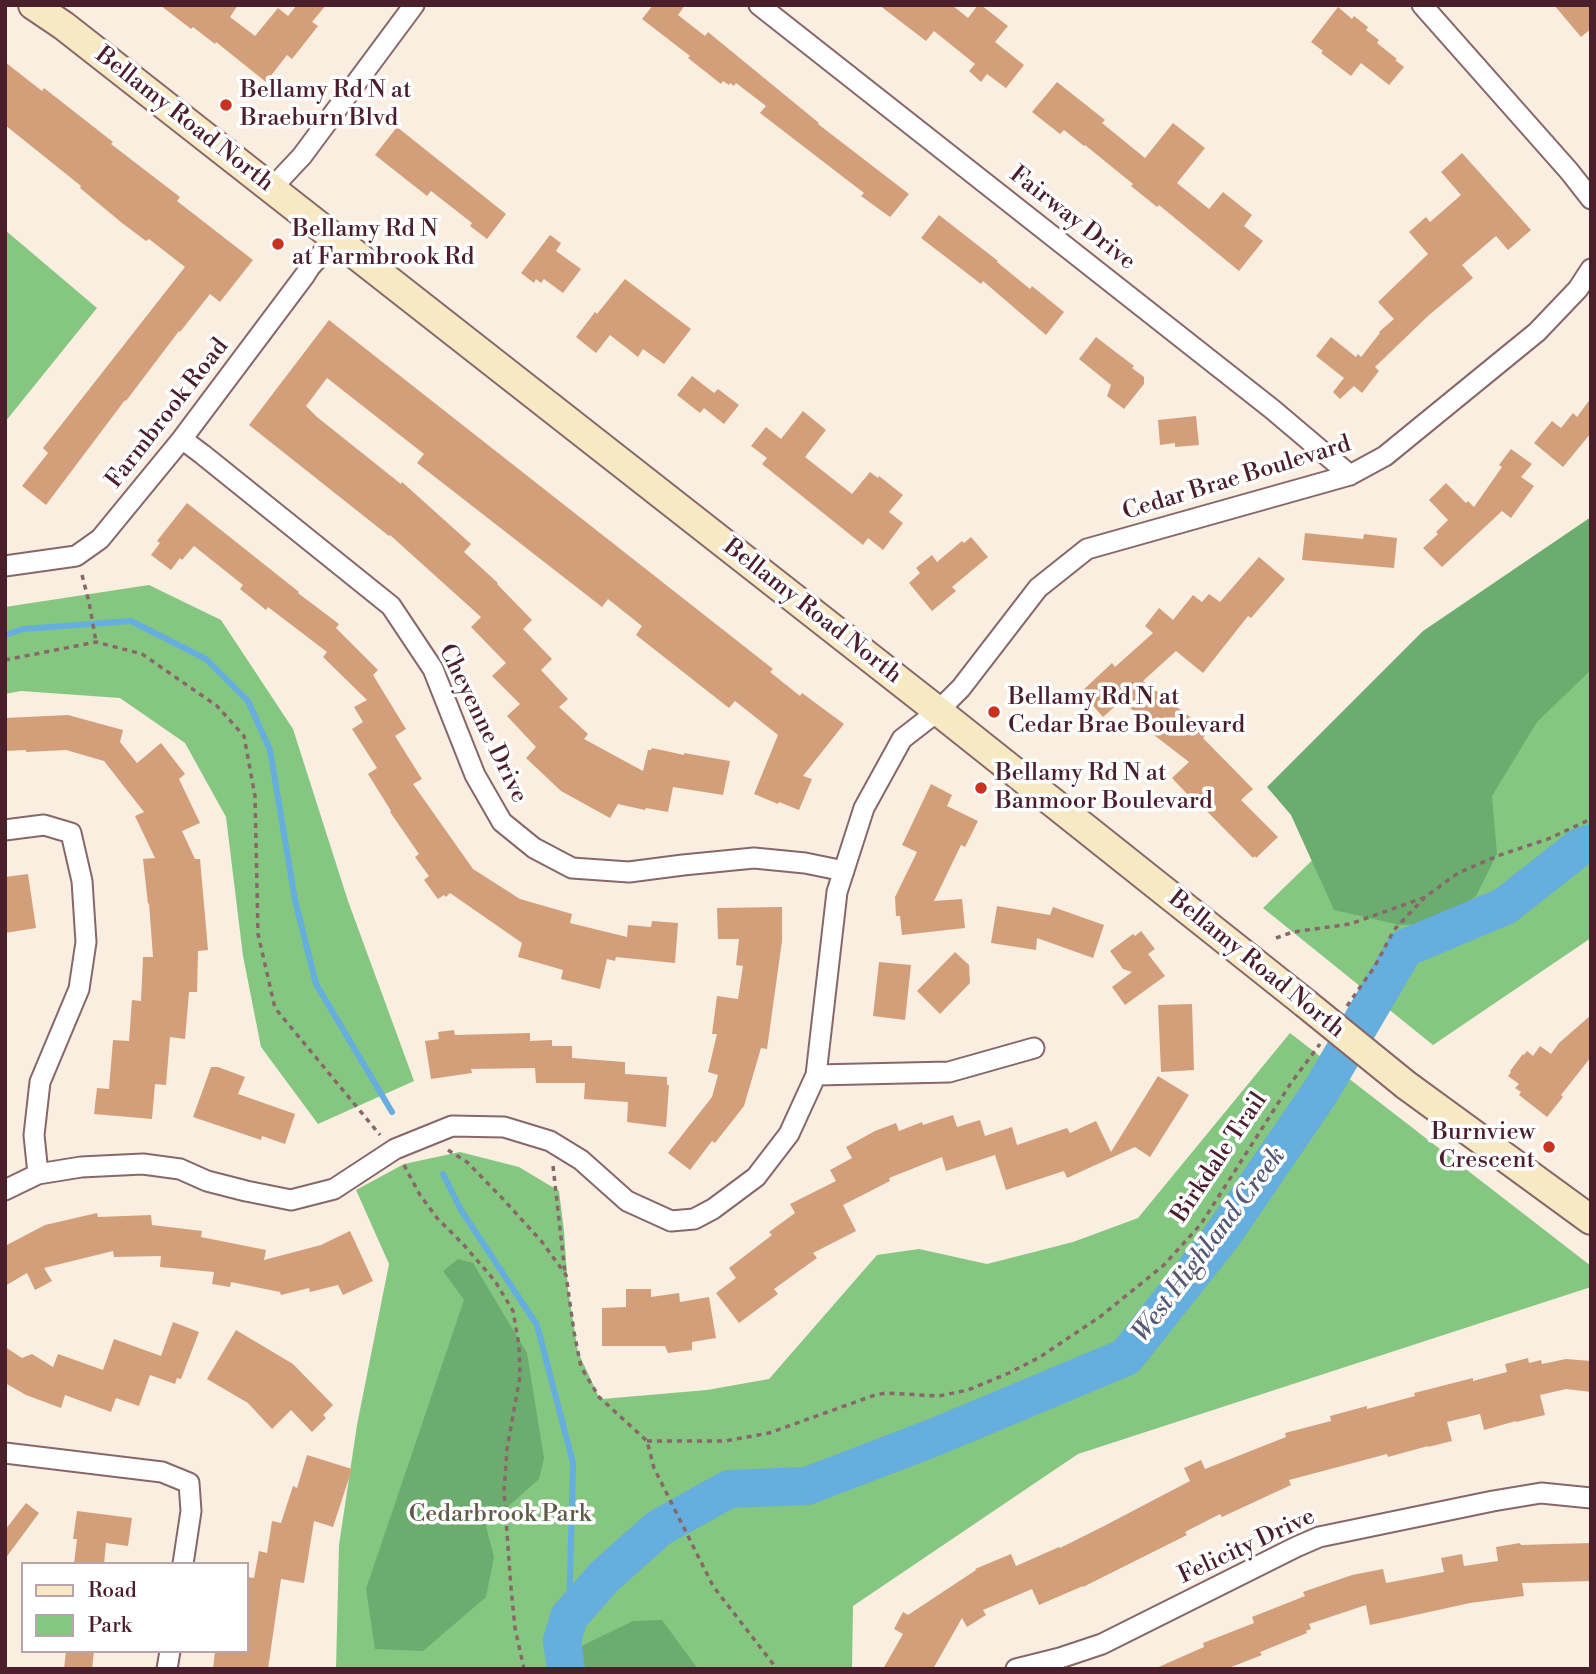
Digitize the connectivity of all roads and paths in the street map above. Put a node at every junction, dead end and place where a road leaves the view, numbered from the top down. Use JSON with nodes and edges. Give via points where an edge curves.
{"nodes":[{"id":1,"x":33,"y":5,"type":"edge"},
{"id":2,"x":414,"y":5,"type":"edge"},
{"id":3,"x":759,"y":5,"type":"edge"},
{"id":4,"x":1422,"y":5,"type":"edge"},
{"id":5,"x":272,"y":188,"type":"junction"},
{"id":6,"x":1591,"y":199,"type":"edge"},
{"id":7,"x":335,"y":239,"type":"junction"},
{"id":8,"x":1591,"y":269,"type":"edge"},
{"id":9,"x":182,"y":439,"type":"junction"},
{"id":10,"x":1350,"y":475,"type":"junction"},
{"id":11,"x":76,"y":556,"type":"junction"},
{"id":12,"x":5,"y":566,"type":"edge"},
{"id":13,"x":96,"y":642,"type":"junction"},
{"id":14,"x":5,"y":660,"type":"edge"},
{"id":15,"x":938,"y":711,"type":"junction"},
{"id":16,"x":1591,"y":819,"type":"edge"},
{"id":17,"x":5,"y":830,"type":"edge"},
{"id":18,"x":844,"y":871,"type":"junction"},
{"id":19,"x":1425,"y":897,"type":"junction"},
{"id":20,"x":1276,"y":938,"type":"dead end"},
{"id":21,"x":1340,"y":1016,"type":"dead end"},
{"id":22,"x":1324,"y":1038,"type":"dead end"},
{"id":23,"x":1034,"y":1048,"type":"dead end"},
{"id":24,"x":817,"y":1075,"type":"junction"},
{"id":25,"x":428,"y":1136,"type":"junction"},
{"id":26,"x":550,"y":1141,"type":"junction"},
{"id":27,"x":395,"y":1149,"type":"junction"},
{"id":28,"x":38,"y":1174,"type":"junction"},
{"id":29,"x":5,"y":1191,"type":"edge"},
{"id":30,"x":1587,"y":1211,"type":"edge"},
{"id":31,"x":566,"y":1275,"type":"junction"},
{"id":32,"x":647,"y":1441,"type":"junction"},
{"id":33,"x":5,"y":1453,"type":"edge"},
{"id":34,"x":1591,"y":1497,"type":"edge"},
{"id":35,"x":183,"y":1562,"type":"edge"},
{"id":36,"x":524,"y":1669,"type":"edge"},
{"id":37,"x":777,"y":1669,"type":"edge"},
{"id":38,"x":1016,"y":1669,"type":"edge"}],
"edges":[{"from":1,"to":5,"type":"street","name":"Bellamy Road North"},
{"from":2,"to":5,"type":"street","via":[[302,156]]},
{"from":3,"to":10,"type":"street","name":"Fairway Drive","via":[[1262,400]]},
{"from":4,"to":6,"type":"street"},
{"from":5,"to":7,"type":"street","name":"Bellamy Road North"},
{"from":7,"to":9,"type":"street","name":"Farmbrook Road"},
{"from":7,"to":15,"type":"street","name":"Bellamy Road North"},
{"from":8,"to":10,"type":"street","name":"Cedar Brae Boulevard","via":[[1537,332],[1385,456]]},
{"from":9,"to":11,"type":"street","name":"Farmbrook Road","via":[[100,539]]},
{"from":9,"to":18,"type":"street","name":"Cheyenne Drive","via":[[391,606],[433,669],[475,775],[502,822],[534,848],[572,867],[629,872],[754,858]]},
{"from":10,"to":15,"type":"street","name":"Cedar Brae Boulevard","via":[[1087,549],[1038,588]]},
{"from":11,"to":12,"type":"street","name":"Farmbrook Road"},
{"from":11,"to":13,"type":"path"},
{"from":13,"to":14,"type":"path"},
{"from":13,"to":27,"type":"path","via":[[142,654],[218,706],[244,736],[255,796],[258,934],[275,1009]]},
{"from":15,"to":18,"type":"street","name":"Cedar Brae Boulevard","via":[[902,739],[864,808]]},
{"from":15,"to":30,"type":"street","name":"Bellamy Road North","bridge":true,"via":[[1406,1085]]},
{"from":16,"to":19,"type":"path","via":[[1458,873]]},
{"from":17,"to":28,"type":"street","via":[[44,825],[71,833],[82,881],[86,942],[79,989],[40,1082],[34,1135]]},
{"from":18,"to":24,"type":"street","name":"Cedar Brae Boulevard","via":[[837,892]]},
{"from":19,"to":20,"type":"path","via":[[1350,924]]},
{"from":19,"to":21,"type":"path","via":[[1394,930]]},
{"from":22,"to":32,"type":"path","name":"Birkdale Trail","via":[[1201,1224],[1144,1282],[1040,1357],[968,1390],[939,1396],[872,1395],[769,1433],[725,1441]]},
{"from":23,"to":24,"type":"street","via":[[949,1072]]},
{"from":24,"to":26,"type":"street","name":"Cedar Brae Boulevard","via":[[789,1134],[757,1177],[694,1219],[671,1221],[627,1201],[581,1160]]},
{"from":25,"to":26,"type":"street","name":"Cedar Brae Boulevard","via":[[452,1126],[504,1127]]},
{"from":25,"to":27,"type":"street","name":"Cedar Brae Boulevard"},
{"from":25,"to":31,"type":"path","via":[[467,1162],[542,1242]]},
{"from":26,"to":31,"type":"path"},
{"from":27,"to":28,"type":"street","name":"Cedar Brae Boulevard","via":[[334,1189],[291,1200],[207,1181],[180,1169],[143,1164]]},
{"from":27,"to":36,"type":"path","via":[[420,1195],[495,1281],[513,1311],[520,1377],[504,1492],[510,1588]]},
{"from":28,"to":29,"type":"street","name":"Cedar Brae Boulevard"},
{"from":31,"to":32,"type":"path","via":[[581,1367],[598,1397]]},
{"from":32,"to":37,"type":"path","via":[[654,1468],[713,1586]]},
{"from":33,"to":35,"type":"street","via":[[162,1472],[190,1483]]},
{"from":34,"to":38,"type":"street","name":"Felicity Drive","via":[[1541,1493],[1320,1537],[1102,1644]]}]}
